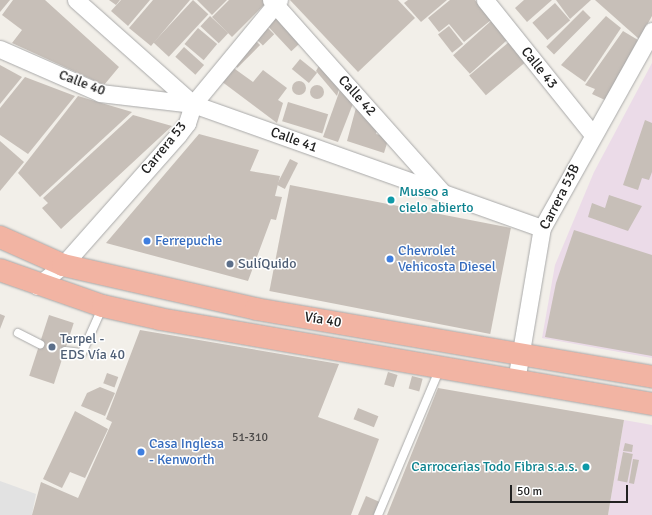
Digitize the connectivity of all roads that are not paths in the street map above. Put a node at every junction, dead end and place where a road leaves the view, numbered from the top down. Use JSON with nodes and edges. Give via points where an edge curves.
{"nodes":[{"id":1,"x":76,"y":0,"type":"edge"},
{"id":2,"x":485,"y":0,"type":"edge"},
{"id":3,"x":275,"y":1,"type":"edge"},
{"id":4,"x":652,"y":31,"type":"edge"},
{"id":5,"x":0,"y":49,"type":"edge"},
{"id":6,"x":193,"y":104,"type":"junction"},
{"id":7,"x":593,"y":135,"type":"junction"},
{"id":8,"x":443,"y":192,"type":"junction"},
{"id":9,"x":542,"y":228,"type":"junction"},
{"id":10,"x":0,"y":237,"type":"edge"},
{"id":11,"x":63,"y":265,"type":"junction"},
{"id":12,"x":0,"y":270,"type":"edge"},
{"id":13,"x":37,"y":286,"type":"junction"},
{"id":14,"x":103,"y":306,"type":"junction"},
{"id":15,"x":18,"y":333,"type":"dead end"},
{"id":16,"x":40,"y":344,"type":"dead end"},
{"id":17,"x":65,"y":351,"type":"dead end"},
{"id":18,"x":521,"y":352,"type":"junction"},
{"id":19,"x":440,"y":367,"type":"junction"},
{"id":20,"x":652,"y":377,"type":"edge"},
{"id":21,"x":516,"y":381,"type":"junction"},
{"id":22,"x":652,"y":404,"type":"edge"},
{"id":23,"x":378,"y":515,"type":"edge"}],
"edges":[{"from":1,"to":6,"type":"street","name":"Calle 41"},
{"from":2,"to":7,"type":"street","name":"Calle 43"},
{"from":3,"to":6,"type":"street","name":"Carrera 53"},
{"from":3,"to":8,"type":"street","name":"Calle 42"},
{"from":4,"to":7,"type":"street","name":"Carrera 53B"},
{"from":5,"to":6,"type":"street","name":"Calle 40","via":[[100,93]]},
{"from":6,"to":8,"type":"street","name":"Calle 41"},
{"from":6,"to":11,"type":"street","name":"Carrera 53","via":[[187,123],[178,135]]},
{"from":7,"to":9,"type":"street","name":"Carrera 53B"},
{"from":8,"to":9,"type":"street","name":"Calle 41"},
{"from":9,"to":18,"type":"street","name":"Carrera 53B"},
{"from":10,"to":11,"type":"highway","name":"Vía 40"},
{"from":11,"to":13,"type":"street","name":"Carrera 53"},
{"from":11,"to":18,"type":"highway","name":"Vía 40","via":[[256,309]]},
{"from":12,"to":13,"type":"highway","name":"Vía 40"},
{"from":13,"to":14,"type":"highway","name":"Vía 40"},
{"from":14,"to":17,"type":"lane","via":[[82,353]]},
{"from":14,"to":19,"type":"highway","name":"Vía 40"},
{"from":15,"to":16,"type":"lane"},
{"from":18,"to":20,"type":"highway","name":"Vía 40"},
{"from":18,"to":21,"type":"street","name":"Carrera 53B"},
{"from":19,"to":21,"type":"highway","name":"Vía 40"},
{"from":19,"to":23,"type":"lane","via":[[435,387]]},
{"from":21,"to":22,"type":"highway","name":"Vía 40"}]}
